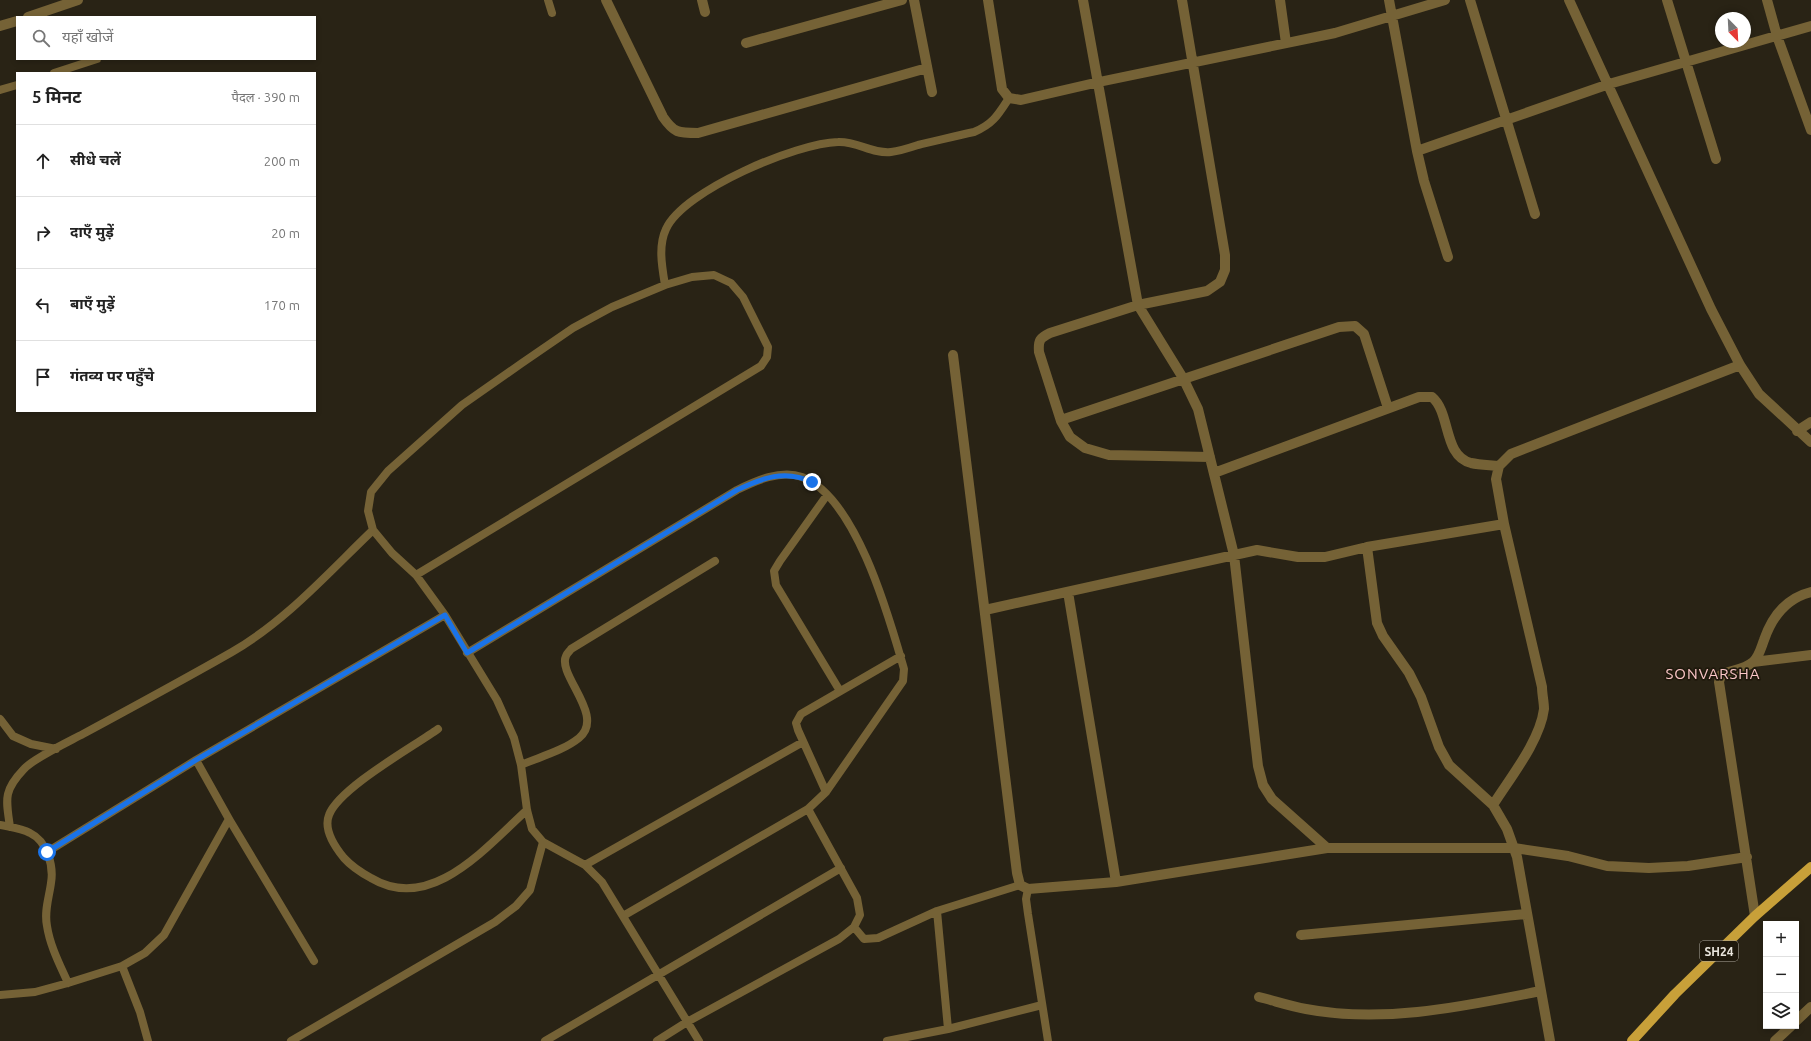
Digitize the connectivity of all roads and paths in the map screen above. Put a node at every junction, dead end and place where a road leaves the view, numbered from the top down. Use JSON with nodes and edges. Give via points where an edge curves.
{"nodes":[{"id":1,"x":78,"y":0,"type":"edge"},
{"id":2,"x":548,"y":0,"type":"edge"},
{"id":3,"x":606,"y":0,"type":"edge"},
{"id":4,"x":702,"y":0,"type":"edge"},
{"id":5,"x":902,"y":0,"type":"edge"},
{"id":6,"x":914,"y":0,"type":"edge"},
{"id":7,"x":988,"y":0,"type":"edge"},
{"id":8,"x":1083,"y":0,"type":"edge"},
{"id":9,"x":1182,"y":0,"type":"edge"},
{"id":10,"x":1280,"y":0,"type":"edge"},
{"id":11,"x":1389,"y":0,"type":"edge"},
{"id":12,"x":1445,"y":0,"type":"edge"},
{"id":13,"x":1470,"y":0,"type":"edge"},
{"id":14,"x":1569,"y":0,"type":"edge"},
{"id":15,"x":1668,"y":0,"type":"edge"},
{"id":16,"x":1767,"y":0,"type":"edge"},
{"id":17,"x":706,"y":12,"type":"dead end"},
{"id":18,"x":552,"y":13,"type":"dead end"},
{"id":19,"x":31,"y":16,"type":"edge"},
{"id":20,"x":1393,"y":16,"type":"junction"},
{"id":21,"x":16,"y":21,"type":"edge"},
{"id":22,"x":0,"y":26,"type":"edge"},
{"id":23,"x":1811,"y":26,"type":"edge"},
{"id":24,"x":1777,"y":36,"type":"junction"},
{"id":25,"x":746,"y":43,"type":"dead end"},
{"id":26,"x":1286,"y":43,"type":"junction"},
{"id":27,"x":94,"y":60,"type":"edge"},
{"id":28,"x":1193,"y":62,"type":"junction"},
{"id":29,"x":1686,"y":62,"type":"junction"},
{"id":30,"x":927,"y":68,"type":"junction"},
{"id":31,"x":57,"y":72,"type":"edge"},
{"id":32,"x":1099,"y":82,"type":"junction"},
{"id":33,"x":1610,"y":84,"type":"junction"},
{"id":34,"x":16,"y":85,"type":"edge"},
{"id":35,"x":0,"y":90,"type":"edge"},
{"id":36,"x":932,"y":92,"type":"dead end"},
{"id":37,"x":1009,"y":98,"type":"junction"},
{"id":38,"x":1505,"y":120,"type":"junction"},
{"id":39,"x":1811,"y":130,"type":"edge"},
{"id":40,"x":1417,"y":152,"type":"junction"},
{"id":41,"x":1716,"y":159,"type":"dead end"},
{"id":42,"x":1535,"y":214,"type":"dead end"},
{"id":43,"x":1448,"y":257,"type":"dead end"},
{"id":44,"x":665,"y":285,"type":"junction"},
{"id":45,"x":1138,"y":305,"type":"junction"},
{"id":46,"x":953,"y":355,"type":"dead end"},
{"id":47,"x":1740,"y":364,"type":"junction"},
{"id":48,"x":1183,"y":378,"type":"junction"},
{"id":49,"x":1388,"y":408,"type":"junction"},
{"id":50,"x":1061,"y":420,"type":"junction"},
{"id":51,"x":1811,"y":422,"type":"edge"},
{"id":52,"x":1797,"y":431,"type":"junction"},
{"id":53,"x":1811,"y":442,"type":"edge"},
{"id":54,"x":1210,"y":457,"type":"junction"},
{"id":55,"x":1499,"y":466,"type":"junction"},
{"id":56,"x":1214,"y":473,"type":"junction"},
{"id":57,"x":827,"y":495,"type":"junction"},
{"id":58,"x":1504,"y":524,"type":"junction"},
{"id":59,"x":373,"y":530,"type":"junction"},
{"id":60,"x":1368,"y":547,"type":"junction"},
{"id":61,"x":1234,"y":555,"type":"junction"},
{"id":62,"x":715,"y":561,"type":"dead end"},
{"id":63,"x":416,"y":575,"type":"junction"},
{"id":64,"x":1068,"y":592,"type":"junction"},
{"id":65,"x":1811,"y":592,"type":"edge"},
{"id":66,"x":986,"y":610,"type":"junction"},
{"id":67,"x":445,"y":615,"type":"junction"},
{"id":68,"x":467,"y":653,"type":"junction"},
{"id":69,"x":1811,"y":655,"type":"edge"},
{"id":70,"x":900,"y":656,"type":"junction"},
{"id":71,"x":1753,"y":662,"type":"junction"},
{"id":72,"x":840,"y":691,"type":"junction"},
{"id":73,"x":0,"y":719,"type":"edge"},
{"id":74,"x":438,"y":729,"type":"dead end"},
{"id":75,"x":803,"y":742,"type":"junction"},
{"id":76,"x":56,"y":749,"type":"junction"},
{"id":77,"x":196,"y":760,"type":"junction"},
{"id":78,"x":521,"y":765,"type":"junction"},
{"id":79,"x":826,"y":792,"type":"junction"},
{"id":80,"x":1493,"y":806,"type":"junction"},
{"id":81,"x":808,"y":809,"type":"junction"},
{"id":82,"x":527,"y":810,"type":"junction"},
{"id":83,"x":229,"y":819,"type":"junction"},
{"id":84,"x":0,"y":825,"type":"edge"},
{"id":85,"x":10,"y":827,"type":"junction"},
{"id":86,"x":543,"y":842,"type":"junction"},
{"id":87,"x":1328,"y":848,"type":"junction"},
{"id":88,"x":1514,"y":848,"type":"junction"},
{"id":89,"x":47,"y":852,"type":"junction"},
{"id":90,"x":1747,"y":857,"type":"junction"},
{"id":91,"x":585,"y":865,"type":"junction"},
{"id":92,"x":1811,"y":867,"type":"edge"},
{"id":93,"x":840,"y":868,"type":"junction"},
{"id":94,"x":1116,"y":882,"type":"junction"},
{"id":95,"x":1024,"y":887,"type":"junction"},
{"id":96,"x":938,"y":911,"type":"junction"},
{"id":97,"x":1526,"y":914,"type":"junction"},
{"id":98,"x":623,"y":916,"type":"junction"},
{"id":99,"x":1755,"y":916,"type":"junction"},
{"id":100,"x":854,"y":927,"type":"junction"},
{"id":101,"x":1302,"y":935,"type":"dead end"},
{"id":102,"x":314,"y":961,"type":"dead end"},
{"id":103,"x":122,"y":966,"type":"junction"},
{"id":104,"x":658,"y":974,"type":"junction"},
{"id":105,"x":68,"y":983,"type":"junction"},
{"id":106,"x":1541,"y":991,"type":"junction"},
{"id":107,"x":0,"y":995,"type":"edge"},
{"id":108,"x":1259,"y":997,"type":"dead end"},
{"id":109,"x":1042,"y":1005,"type":"junction"},
{"id":110,"x":1811,"y":1007,"type":"edge"},
{"id":111,"x":1799,"y":1018,"type":"edge"},
{"id":112,"x":688,"y":1022,"type":"junction"},
{"id":113,"x":948,"y":1029,"type":"junction"},
{"id":114,"x":1788,"y":1029,"type":"edge"},
{"id":115,"x":148,"y":1041,"type":"edge"},
{"id":116,"x":291,"y":1041,"type":"edge"},
{"id":117,"x":545,"y":1041,"type":"edge"},
{"id":118,"x":657,"y":1041,"type":"edge"},
{"id":119,"x":699,"y":1041,"type":"edge"},
{"id":120,"x":887,"y":1041,"type":"edge"},
{"id":121,"x":1048,"y":1041,"type":"edge"},
{"id":122,"x":1550,"y":1041,"type":"edge"},
{"id":123,"x":1632,"y":1041,"type":"edge"},
{"id":124,"x":1775,"y":1041,"type":"edge"}],
"edges":[{"from":1,"to":19,"type":"street"},
{"from":2,"to":18,"type":"lane"},
{"from":3,"to":30,"type":"street","via":[[663,117],[672,130],[683,133],[698,133]]},
{"from":4,"to":17,"type":"street"},
{"from":5,"to":25,"type":"street"},
{"from":6,"to":30,"type":"street"},
{"from":7,"to":37,"type":"street","via":[[1002,89]]},
{"from":8,"to":32,"type":"street"},
{"from":9,"to":28,"type":"street"},
{"from":10,"to":26,"type":"street"},
{"from":11,"to":20,"type":"street"},
{"from":12,"to":20,"type":"street"},
{"from":13,"to":38,"type":"street"},
{"from":14,"to":33,"type":"street"},
{"from":15,"to":29,"type":"street"},
{"from":16,"to":24,"type":"street"},
{"from":20,"to":26,"type":"street","via":[[1335,33]]},
{"from":20,"to":40,"type":"street"},
{"from":21,"to":22,"type":"street"},
{"from":23,"to":24,"type":"street"},
{"from":24,"to":29,"type":"street"},
{"from":24,"to":39,"type":"street"},
{"from":26,"to":28,"type":"street"},
{"from":27,"to":31,"type":"lane"},
{"from":28,"to":32,"type":"street"},
{"from":28,"to":45,"type":"street","via":[[1225,255],[1225,270],[1220,282],[1207,291]]},
{"from":29,"to":33,"type":"street"},
{"from":29,"to":41,"type":"street"},
{"from":30,"to":36,"type":"street"},
{"from":32,"to":37,"type":"street","via":[[1021,100]]},
{"from":32,"to":45,"type":"street"},
{"from":33,"to":38,"type":"street"},
{"from":33,"to":47,"type":"street","via":[[1711,309]]},
{"from":34,"to":35,"type":"lane"},
{"from":37,"to":44,"type":"lane","via":[[997,117],[974,132],[891,152],[876,152],[859,145],[839,142],[820,144],[795,150],[730,178],[697,198],[676,215],[666,229],[661,264]]},
{"from":38,"to":40,"type":"street"},
{"from":38,"to":42,"type":"street"},
{"from":40,"to":43,"type":"street"},
{"from":44,"to":59,"type":"lane","via":[[612,307],[573,328],[462,405],[388,471],[371,492],[368,512]]},
{"from":44,"to":63,"type":"lane","via":[[692,277],[714,275],[731,283],[743,297],[768,347],[767,357],[761,366]]},
{"from":45,"to":48,"type":"street"},
{"from":45,"to":50,"type":"street","via":[[1041,337],[1038,342],[1039,352]]},
{"from":46,"to":66,"type":"street"},
{"from":47,"to":52,"type":"street","via":[[1759,394]]},
{"from":47,"to":55,"type":"street","via":[[1511,454]]},
{"from":48,"to":49,"type":"street","via":[[1339,327],[1355,326],[1364,334]]},
{"from":48,"to":50,"type":"street"},
{"from":48,"to":54,"type":"street","via":[[1198,409]]},
{"from":49,"to":55,"type":"street","via":[[1419,397],[1432,397],[1439,403],[1454,450],[1460,458],[1471,463]]},
{"from":49,"to":56,"type":"street"},
{"from":50,"to":54,"type":"street","via":[[1070,436],[1085,448],[1109,455]]},
{"from":51,"to":52,"type":"street"},
{"from":52,"to":53,"type":"street"},
{"from":54,"to":56,"type":"street"},
{"from":55,"to":58,"type":"street","via":[[1496,479]]},
{"from":56,"to":61,"type":"street"},
{"from":57,"to":68,"type":"lane","via":[[800,476],[762,478],[737,490]]},
{"from":57,"to":70,"type":"lane","via":[[841,511],[868,560]]},
{"from":57,"to":72,"type":"lane","via":[[774,571],[776,585]]},
{"from":58,"to":60,"type":"street"},
{"from":58,"to":80,"type":"street","via":[[1542,687],[1544,708],[1540,725],[1528,749]]},
{"from":59,"to":63,"type":"lane","via":[[392,553]]},
{"from":59,"to":76,"type":"lane","via":[[291,609],[265,630],[233,651]]},
{"from":60,"to":61,"type":"street","via":[[1325,557],[1298,557],[1257,550]]},
{"from":60,"to":80,"type":"street","via":[[1377,623],[1383,636],[1409,673],[1421,697],[1439,747],[1449,764]]},
{"from":61,"to":64,"type":"street"},
{"from":61,"to":87,"type":"street","via":[[1254,739],[1264,785],[1272,799]]},
{"from":62,"to":78,"type":"lane","via":[[572,648],[565,656],[565,665],[586,712],[587,725],[581,737],[570,744]]},
{"from":63,"to":67,"type":"lane"},
{"from":64,"to":66,"type":"street"},
{"from":64,"to":94,"type":"street"},
{"from":65,"to":71,"type":"street","via":[[1798,595],[1772,620],[1760,653]]},
{"from":66,"to":95,"type":"street","via":[[1017,873]]},
{"from":67,"to":68,"type":"lane"},
{"from":67,"to":77,"type":"lane"},
{"from":68,"to":78,"type":"lane","via":[[502,710],[514,738]]},
{"from":69,"to":71,"type":"street"},
{"from":70,"to":72,"type":"lane"},
{"from":70,"to":79,"type":"lane","via":[[904,669],[903,681]]},
{"from":71,"to":90,"type":"street","via":[[1721,675],[1719,682]]},
{"from":72,"to":75,"type":"lane","via":[[801,714],[796,723]]},
{"from":73,"to":76,"type":"lane","via":[[13,736],[31,744]]},
{"from":74,"to":82,"type":"lane","via":[[352,787],[329,815],[328,830],[335,848],[353,868],[382,885],[406,889],[429,886],[450,876],[474,858]]},
{"from":75,"to":79,"type":"lane"},
{"from":75,"to":91,"type":"lane"},
{"from":76,"to":85,"type":"lane","via":[[25,768],[9,787],[6,804]]},
{"from":77,"to":83,"type":"lane"},
{"from":77,"to":89,"type":"lane"},
{"from":78,"to":82,"type":"lane"},
{"from":79,"to":81,"type":"lane"},
{"from":80,"to":88,"type":"street"},
{"from":81,"to":93,"type":"lane"},
{"from":81,"to":98,"type":"lane"},
{"from":82,"to":86,"type":"lane","via":[[532,829]]},
{"from":83,"to":102,"type":"lane"},
{"from":83,"to":103,"type":"lane","via":[[164,935],[146,953]]},
{"from":84,"to":85,"type":"lane"},
{"from":85,"to":89,"type":"lane","via":[[30,833]]},
{"from":86,"to":91,"type":"lane"},
{"from":86,"to":116,"type":"lane","via":[[530,890],[516,906],[495,922]]},
{"from":87,"to":88,"type":"street"},
{"from":87,"to":94,"type":"street"},
{"from":88,"to":90,"type":"street","via":[[1568,856],[1607,866],[1649,868],[1688,866]]},
{"from":88,"to":97,"type":"street"},
{"from":89,"to":105,"type":"lane","via":[[52,867],[52,882],[46,909],[47,926],[51,943]]},
{"from":90,"to":99,"type":"street"},
{"from":91,"to":98,"type":"lane","via":[[602,882]]},
{"from":92,"to":99,"type":"main road","number":"SH24"},
{"from":93,"to":100,"type":"lane","via":[[857,898],[860,915]]},
{"from":93,"to":104,"type":"lane"},
{"from":94,"to":95,"type":"street"},
{"from":95,"to":96,"type":"lane"},
{"from":95,"to":109,"type":"lane"},
{"from":96,"to":100,"type":"lane","via":[[878,938],[864,939]]},
{"from":96,"to":113,"type":"lane"},
{"from":97,"to":101,"type":"street"},
{"from":97,"to":106,"type":"street"},
{"from":98,"to":104,"type":"lane"},
{"from":99,"to":123,"type":"main road","number":"SH24","via":[[1675,994]]},
{"from":100,"to":112,"type":"lane","via":[[839,939]]},
{"from":103,"to":105,"type":"lane"},
{"from":103,"to":115,"type":"lane"},
{"from":104,"to":112,"type":"lane"},
{"from":104,"to":117,"type":"lane"},
{"from":105,"to":107,"type":"lane","via":[[35,992]]},
{"from":106,"to":108,"type":"street","via":[[1416,1012],[1361,1014],[1307,1009]]},
{"from":106,"to":122,"type":"street"},
{"from":109,"to":113,"type":"lane"},
{"from":109,"to":121,"type":"lane"},
{"from":110,"to":111,"type":"street"},
{"from":112,"to":118,"type":"lane"},
{"from":112,"to":119,"type":"lane"},
{"from":113,"to":120,"type":"lane"},
{"from":114,"to":124,"type":"street"}]}
